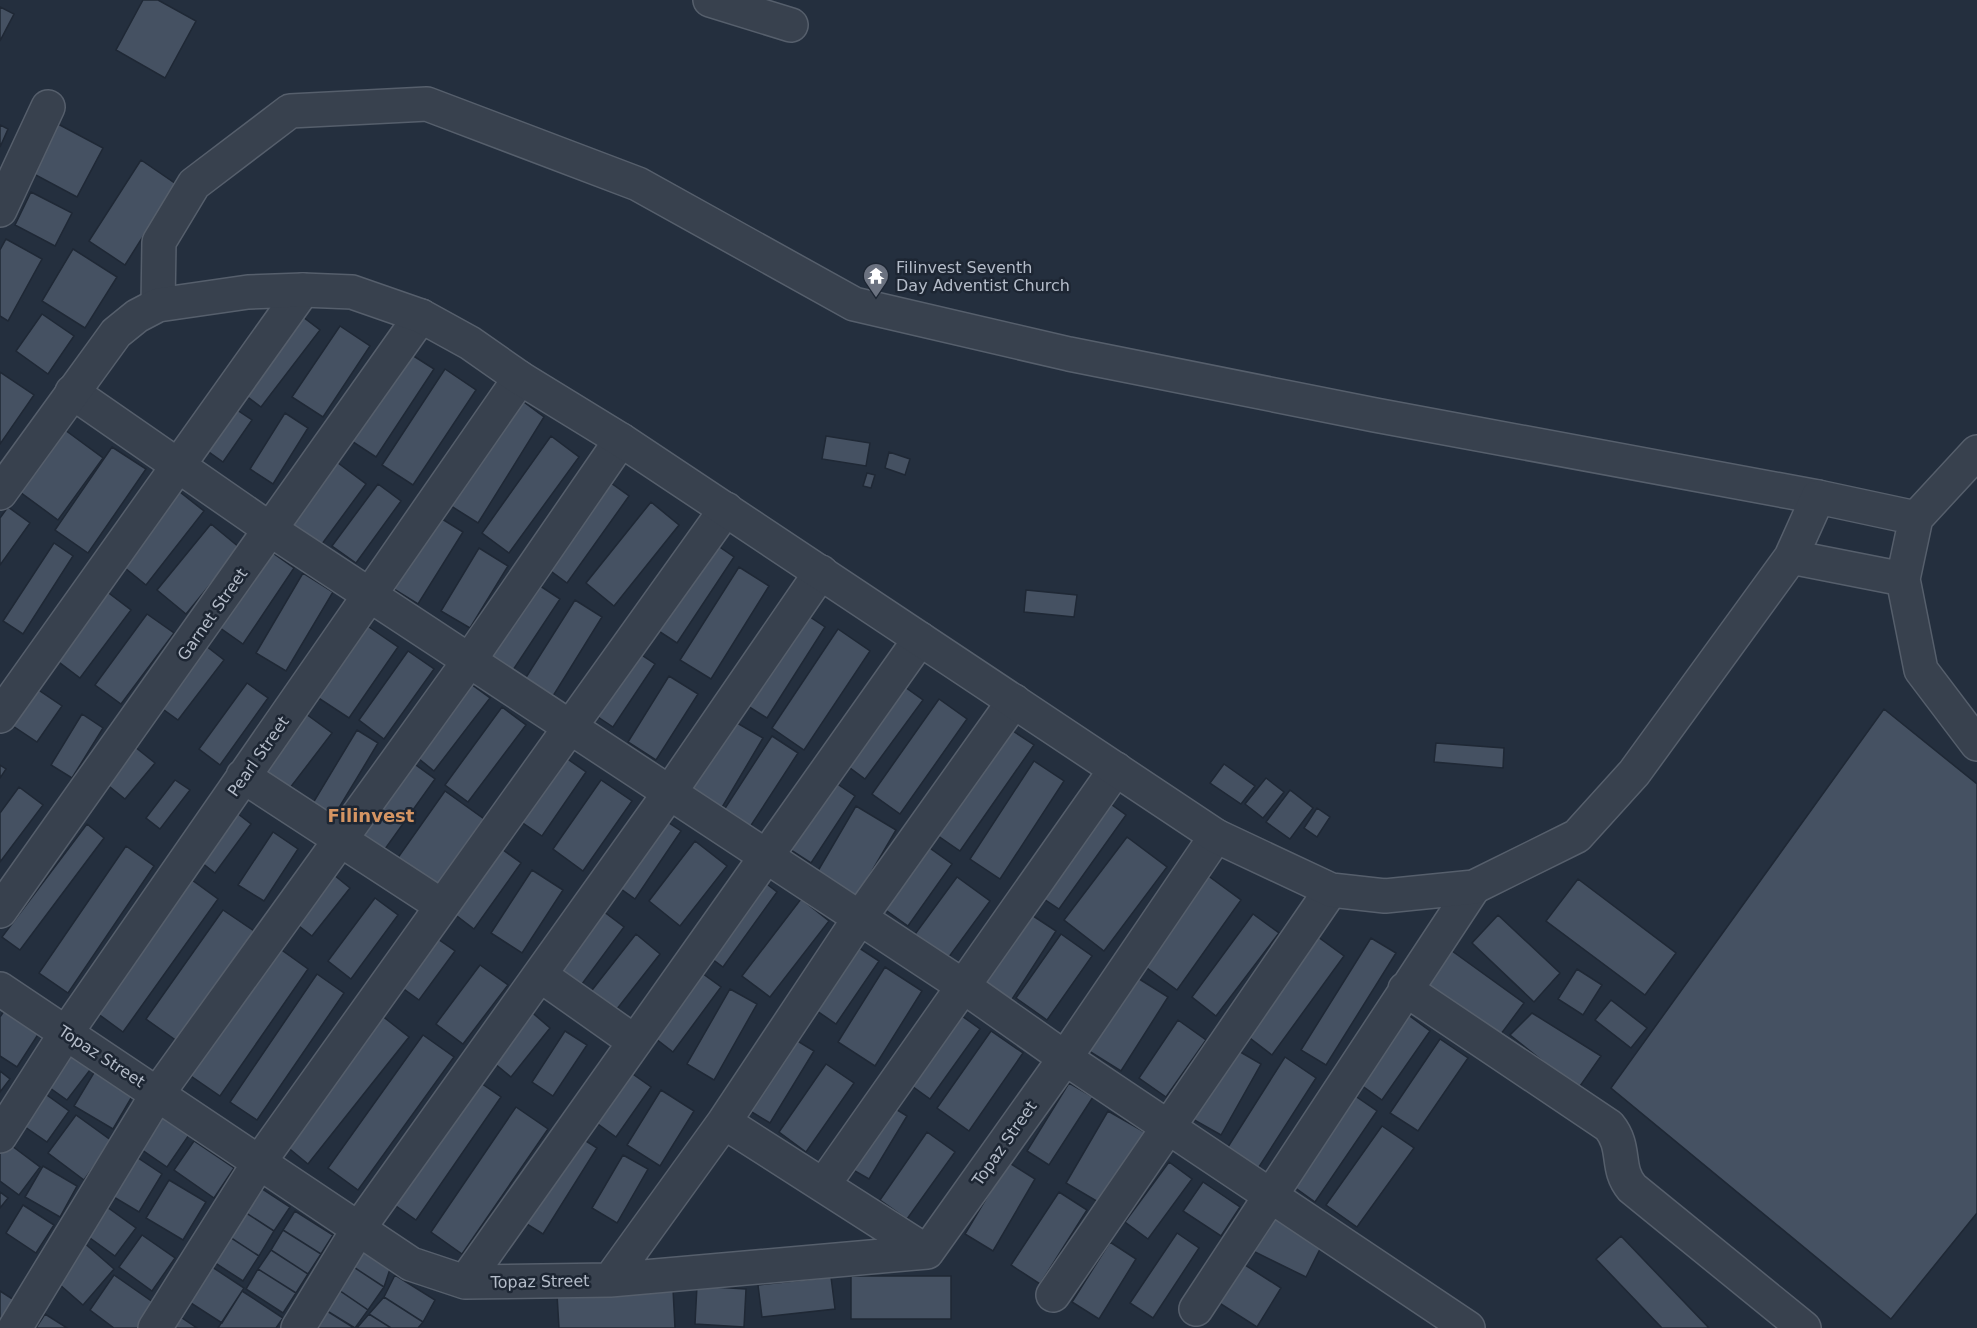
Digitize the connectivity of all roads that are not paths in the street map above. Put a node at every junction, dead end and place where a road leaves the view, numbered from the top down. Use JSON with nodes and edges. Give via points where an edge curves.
{"nodes":[{"id":1,"x":710,"y":0,"type":"edge"},
{"id":2,"x":791,"y":25,"type":"dead end"},
{"id":3,"x":48,"y":107,"type":"dead end"},
{"id":4,"x":0,"y":210,"type":"edge"},
{"id":5,"x":303,"y":290,"type":"junction"},
{"id":6,"x":158,"y":305,"type":"junction"},
{"id":7,"x":421,"y":316,"type":"junction"},
{"id":8,"x":520,"y":378,"type":"junction"},
{"id":9,"x":72,"y":392,"type":"junction"},
{"id":10,"x":621,"y":440,"type":"junction"},
{"id":11,"x":1977,"y":452,"type":"edge"},
{"id":12,"x":180,"y":465,"type":"junction"},
{"id":13,"x":0,"y":493,"type":"edge"},
{"id":14,"x":1818,"y":497,"type":"junction"},
{"id":15,"x":726,"y":509,"type":"junction"},
{"id":16,"x":1916,"y":518,"type":"junction"},
{"id":17,"x":271,"y":530,"type":"junction"},
{"id":18,"x":1791,"y":557,"type":"junction"},
{"id":19,"x":821,"y":572,"type":"junction"},
{"id":20,"x":1903,"y":579,"type":"junction"},
{"id":21,"x":369,"y":595,"type":"junction"},
{"id":22,"x":920,"y":639,"type":"junction"},
{"id":23,"x":469,"y":661,"type":"junction"},
{"id":24,"x":1014,"y":701,"type":"junction"},
{"id":25,"x":0,"y":716,"type":"edge"},
{"id":26,"x":568,"y":729,"type":"junction"},
{"id":27,"x":1977,"y":744,"type":"edge"},
{"id":28,"x":1116,"y":769,"type":"junction"},
{"id":29,"x":243,"y":777,"type":"junction"},
{"id":30,"x":668,"y":795,"type":"junction"},
{"id":31,"x":1216,"y":836,"type":"junction"},
{"id":32,"x":340,"y":840,"type":"junction"},
{"id":33,"x":765,"y":858,"type":"junction"},
{"id":34,"x":1474,"y":887,"type":"junction"},
{"id":35,"x":1331,"y":890,"type":"junction"},
{"id":36,"x":442,"y":906,"type":"junction"},
{"id":37,"x":0,"y":911,"type":"edge"},
{"id":38,"x":859,"y":919,"type":"junction"},
{"id":39,"x":540,"y":975,"type":"junction"},
{"id":40,"x":963,"y":986,"type":"junction"},
{"id":41,"x":0,"y":989,"type":"edge"},
{"id":42,"x":1405,"y":989,"type":"junction"},
{"id":43,"x":66,"y":1032,"type":"junction"},
{"id":44,"x":635,"y":1042,"type":"junction"},
{"id":45,"x":1065,"y":1058,"type":"junction"},
{"id":46,"x":158,"y":1093,"type":"junction"},
{"id":47,"x":724,"y":1122,"type":"junction"},
{"id":48,"x":1168,"y":1127,"type":"junction"},
{"id":49,"x":0,"y":1136,"type":"edge"},
{"id":50,"x":260,"y":1161,"type":"junction"},
{"id":51,"x":824,"y":1184,"type":"junction"},
{"id":52,"x":1271,"y":1196,"type":"junction"},
{"id":53,"x":359,"y":1228,"type":"junction"},
{"id":54,"x":927,"y":1252,"type":"junction"},
{"id":55,"x":609,"y":1280,"type":"junction"},
{"id":56,"x":465,"y":1282,"type":"junction"},
{"id":57,"x":1053,"y":1295,"type":"dead end"},
{"id":58,"x":1196,"y":1309,"type":"dead end"},
{"id":59,"x":15,"y":1328,"type":"edge"},
{"id":60,"x":155,"y":1328,"type":"edge"},
{"id":61,"x":298,"y":1328,"type":"edge"},
{"id":62,"x":1468,"y":1328,"type":"edge"},
{"id":63,"x":1804,"y":1328,"type":"edge"}],
"edges":[{"from":1,"to":2,"type":"street"},
{"from":3,"to":4,"type":"street"},
{"from":5,"to":6,"type":"street","via":[[248,292]]},
{"from":5,"to":7,"type":"street","via":[[352,292]]},
{"from":5,"to":12,"type":"street"},
{"from":6,"to":9,"type":"street","via":[[137,315],[116,333]]},
{"from":6,"to":14,"type":"street","via":[[159,242],[194,184],[290,111],[427,104],[638,184],[854,304],[1069,354]]},
{"from":7,"to":8,"type":"street"},
{"from":7,"to":17,"type":"street","name":"Garnet Street"},
{"from":8,"to":10,"type":"street"},
{"from":8,"to":21,"type":"street","name":"Pearl Street"},
{"from":9,"to":12,"type":"street"},
{"from":9,"to":13,"type":"street"},
{"from":10,"to":15,"type":"street"},
{"from":10,"to":23,"type":"street"},
{"from":11,"to":16,"type":"street"},
{"from":12,"to":17,"type":"street"},
{"from":12,"to":25,"type":"street"},
{"from":14,"to":16,"type":"street"},
{"from":14,"to":18,"type":"street"},
{"from":15,"to":19,"type":"street"},
{"from":15,"to":26,"type":"street"},
{"from":16,"to":20,"type":"street"},
{"from":17,"to":21,"type":"street"},
{"from":17,"to":37,"type":"street","name":"Garnet Street"},
{"from":18,"to":20,"type":"street"},
{"from":18,"to":34,"type":"street","via":[[1634,773],[1577,836]]},
{"from":19,"to":22,"type":"street"},
{"from":19,"to":30,"type":"street"},
{"from":20,"to":27,"type":"street","via":[[1922,670]]},
{"from":21,"to":23,"type":"street"},
{"from":21,"to":29,"type":"street","name":"Pearl Street"},
{"from":22,"to":24,"type":"street"},
{"from":22,"to":33,"type":"street"},
{"from":23,"to":26,"type":"street"},
{"from":23,"to":32,"type":"street"},
{"from":24,"to":28,"type":"street"},
{"from":24,"to":38,"type":"street"},
{"from":26,"to":30,"type":"street"},
{"from":26,"to":36,"type":"street"},
{"from":28,"to":31,"type":"street"},
{"from":28,"to":40,"type":"street"},
{"from":29,"to":32,"type":"street"},
{"from":29,"to":43,"type":"street","name":"Pearl Street"},
{"from":30,"to":33,"type":"street"},
{"from":30,"to":39,"type":"street"},
{"from":31,"to":35,"type":"street"},
{"from":31,"to":45,"type":"street","name":"Topaz Street"},
{"from":32,"to":36,"type":"street"},
{"from":32,"to":46,"type":"street"},
{"from":33,"to":38,"type":"street"},
{"from":33,"to":44,"type":"street"},
{"from":34,"to":35,"type":"street","via":[[1385,896]]},
{"from":34,"to":42,"type":"street"},
{"from":35,"to":48,"type":"street"},
{"from":36,"to":50,"type":"street"},
{"from":38,"to":40,"type":"street"},
{"from":38,"to":47,"type":"street"},
{"from":39,"to":44,"type":"street"},
{"from":39,"to":53,"type":"street"},
{"from":40,"to":45,"type":"street"},
{"from":40,"to":51,"type":"street"},
{"from":41,"to":43,"type":"street","name":"Topaz Street"},
{"from":42,"to":52,"type":"street"},
{"from":42,"to":63,"type":"street","via":[[1609,1126],[1618,1138],[1624,1179],[1632,1188]]},
{"from":43,"to":46,"type":"street","name":"Topaz Street"},
{"from":43,"to":49,"type":"street","name":"Pearl Street"},
{"from":44,"to":56,"type":"street"},
{"from":45,"to":48,"type":"street"},
{"from":45,"to":54,"type":"street","name":"Topaz Street"},
{"from":46,"to":50,"type":"street","name":"Topaz Street"},
{"from":46,"to":59,"type":"street"},
{"from":47,"to":51,"type":"street"},
{"from":47,"to":55,"type":"street"},
{"from":48,"to":52,"type":"street"},
{"from":48,"to":57,"type":"street"},
{"from":50,"to":53,"type":"street","name":"Topaz Street"},
{"from":50,"to":60,"type":"street"},
{"from":51,"to":54,"type":"street"},
{"from":52,"to":58,"type":"street"},
{"from":52,"to":62,"type":"street"},
{"from":53,"to":56,"type":"street","name":"Topaz Street","via":[[411,1264]]},
{"from":53,"to":61,"type":"street"},
{"from":54,"to":55,"type":"street","name":"Topaz Street"},
{"from":55,"to":56,"type":"street","name":"Topaz Street"}]}
